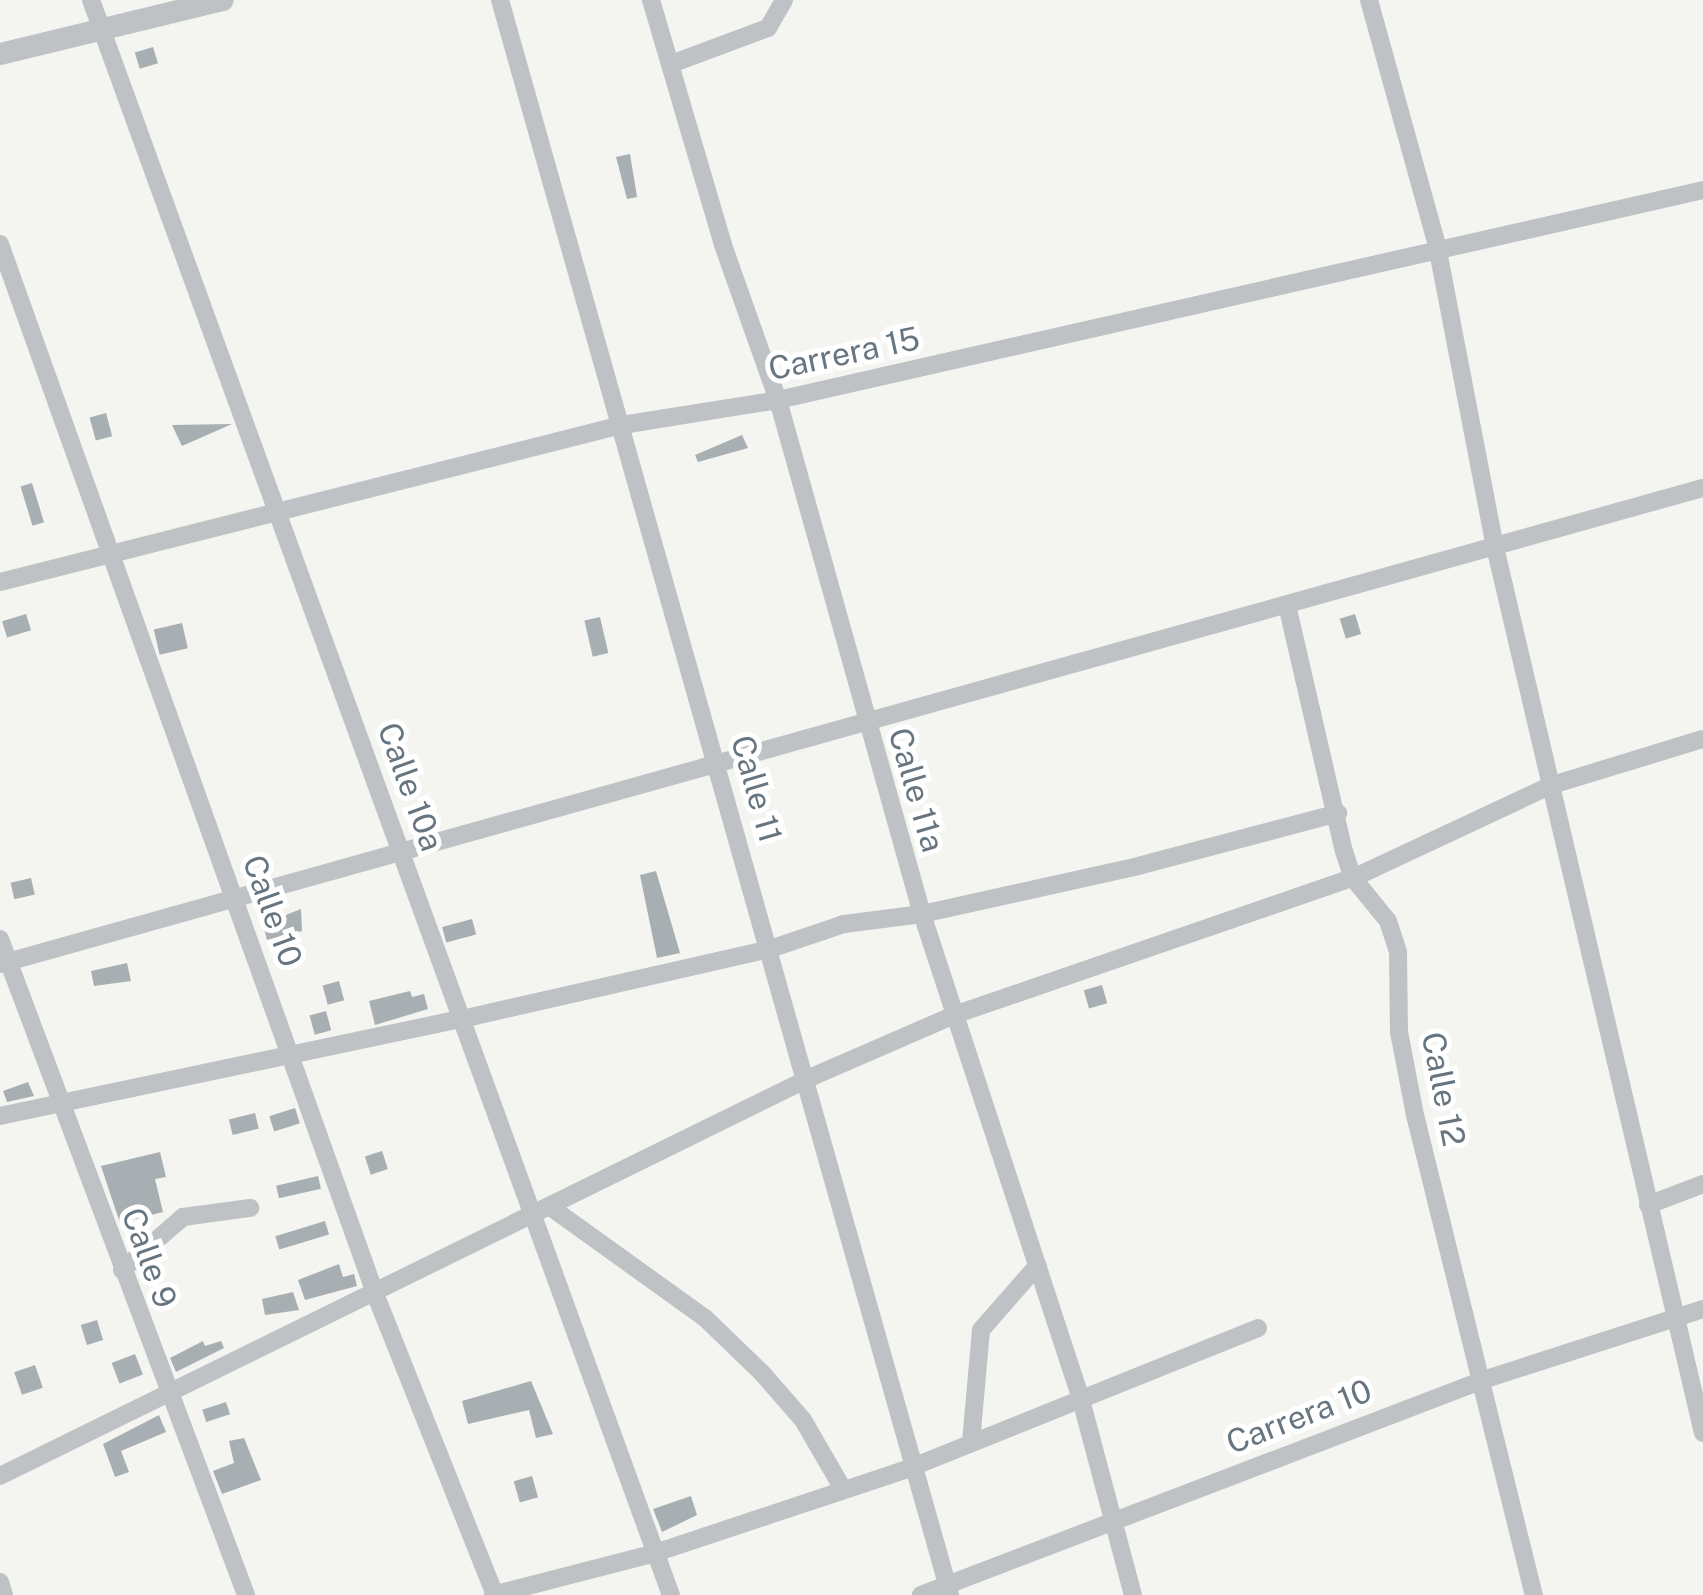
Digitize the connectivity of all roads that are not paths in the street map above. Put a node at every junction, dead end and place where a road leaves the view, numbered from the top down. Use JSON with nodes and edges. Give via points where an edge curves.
{"nodes":[{"id":1,"x":91,"y":0,"type":"edge"},
{"id":2,"x":223,"y":0,"type":"edge"},
{"id":3,"x":500,"y":0,"type":"edge"},
{"id":4,"x":651,"y":0,"type":"edge"},
{"id":5,"x":784,"y":0,"type":"edge"},
{"id":6,"x":1369,"y":0,"type":"edge"},
{"id":7,"x":100,"y":31,"type":"junction"},
{"id":8,"x":0,"y":54,"type":"edge"},
{"id":9,"x":671,"y":64,"type":"junction"},
{"id":10,"x":1703,"y":190,"type":"edge"},
{"id":11,"x":0,"y":244,"type":"edge"},
{"id":12,"x":1437,"y":246,"type":"junction"},
{"id":13,"x":778,"y":400,"type":"junction"},
{"id":14,"x":622,"y":425,"type":"junction"},
{"id":15,"x":1703,"y":488,"type":"edge"},
{"id":16,"x":278,"y":512,"type":"junction"},
{"id":17,"x":1496,"y":547,"type":"junction"},
{"id":18,"x":114,"y":554,"type":"junction"},
{"id":19,"x":0,"y":582,"type":"edge"},
{"id":20,"x":1286,"y":605,"type":"junction"},
{"id":21,"x":866,"y":726,"type":"junction"},
{"id":22,"x":1703,"y":740,"type":"edge"},
{"id":23,"x":718,"y":765,"type":"junction"},
{"id":24,"x":1549,"y":786,"type":"junction"},
{"id":25,"x":1338,"y":814,"type":"junction"},
{"id":26,"x":403,"y":855,"type":"junction"},
{"id":27,"x":1353,"y":878,"type":"junction"},
{"id":28,"x":234,"y":894,"type":"junction"},
{"id":29,"x":922,"y":914,"type":"junction"},
{"id":30,"x":0,"y":939,"type":"edge"},
{"id":31,"x":770,"y":948,"type":"junction"},
{"id":32,"x":4,"y":963,"type":"edge"},
{"id":33,"x":954,"y":1015,"type":"junction"},
{"id":34,"x":462,"y":1019,"type":"junction"},
{"id":35,"x":291,"y":1054,"type":"junction"},
{"id":36,"x":807,"y":1079,"type":"junction"},
{"id":37,"x":61,"y":1105,"type":"junction"},
{"id":38,"x":0,"y":1116,"type":"edge"},
{"id":39,"x":1703,"y":1184,"type":"edge"},
{"id":40,"x":1648,"y":1205,"type":"junction"},
{"id":41,"x":549,"y":1206,"type":"junction"},
{"id":42,"x":250,"y":1208,"type":"dead end"},
{"id":43,"x":531,"y":1215,"type":"junction"},
{"id":44,"x":1038,"y":1265,"type":"junction"},
{"id":45,"x":122,"y":1270,"type":"junction"},
{"id":46,"x":376,"y":1296,"type":"junction"},
{"id":47,"x":1703,"y":1309,"type":"edge"},
{"id":48,"x":1676,"y":1319,"type":"junction"},
{"id":49,"x":1258,"y":1328,"type":"dead end"},
{"id":50,"x":1483,"y":1380,"type":"junction"},
{"id":51,"x":167,"y":1392,"type":"junction"},
{"id":52,"x":1080,"y":1396,"type":"junction"},
{"id":53,"x":1703,"y":1432,"type":"edge"},
{"id":54,"x":971,"y":1442,"type":"junction"},
{"id":55,"x":910,"y":1468,"type":"junction"},
{"id":56,"x":0,"y":1476,"type":"edge"},
{"id":57,"x":843,"y":1488,"type":"junction"},
{"id":58,"x":1113,"y":1519,"type":"junction"},
{"id":59,"x":655,"y":1553,"type":"junction"},
{"id":60,"x":0,"y":1582,"type":"edge"},
{"id":61,"x":948,"y":1590,"type":"edge"},
{"id":62,"x":4,"y":1595,"type":"edge"},
{"id":63,"x":246,"y":1595,"type":"edge"},
{"id":64,"x":494,"y":1595,"type":"edge"},
{"id":65,"x":671,"y":1595,"type":"edge"},
{"id":66,"x":921,"y":1595,"type":"edge"},
{"id":67,"x":1133,"y":1595,"type":"edge"},
{"id":68,"x":1534,"y":1595,"type":"edge"}],
"edges":[{"from":1,"to":7,"type":"street","name":"Calle 10a"},
{"from":2,"to":7,"type":"street"},
{"from":3,"to":14,"type":"street","name":"Calle 11"},
{"from":4,"to":9,"type":"street","name":"Calle 11a"},
{"from":5,"to":9,"type":"street","via":[[768,28]]},
{"from":6,"to":12,"type":"street"},
{"from":7,"to":8,"type":"street"},
{"from":7,"to":16,"type":"street","name":"Calle 10a"},
{"from":9,"to":13,"type":"street","name":"Calle 11a","via":[[723,244]]},
{"from":10,"to":12,"type":"street","name":"Carrera 15"},
{"from":11,"to":18,"type":"street","name":"Calle 10"},
{"from":12,"to":13,"type":"street","name":"Carrera 15"},
{"from":12,"to":17,"type":"street"},
{"from":13,"to":14,"type":"street","name":"Carrera 15"},
{"from":13,"to":21,"type":"street","name":"Calle 11a"},
{"from":14,"to":16,"type":"street","name":"Carrera 15"},
{"from":14,"to":23,"type":"street","name":"Calle 11"},
{"from":15,"to":17,"type":"street"},
{"from":16,"to":18,"type":"street","name":"Carrera 15"},
{"from":16,"to":26,"type":"street","name":"Calle 10a"},
{"from":17,"to":20,"type":"street"},
{"from":17,"to":24,"type":"street"},
{"from":18,"to":19,"type":"street","name":"Carrera 15"},
{"from":18,"to":28,"type":"street","name":"Calle 10"},
{"from":20,"to":21,"type":"street","via":[[977,688]]},
{"from":20,"to":25,"type":"street","name":"Calle 12"},
{"from":21,"to":23,"type":"street"},
{"from":21,"to":29,"type":"street","name":"Calle 11a"},
{"from":22,"to":24,"type":"street"},
{"from":23,"to":26,"type":"street"},
{"from":23,"to":31,"type":"street","name":"Calle 11"},
{"from":24,"to":27,"type":"street"},
{"from":24,"to":40,"type":"street"},
{"from":25,"to":27,"type":"street","name":"Calle 12"},
{"from":25,"to":29,"type":"street"},
{"from":26,"to":28,"type":"street"},
{"from":26,"to":34,"type":"street","name":"Calle 10a"},
{"from":27,"to":33,"type":"street"},
{"from":27,"to":50,"type":"street","name":"Calle 12","via":[[1380,906],[1398,952],[1399,1032],[1414,1115]]},
{"from":28,"to":32,"type":"street"},
{"from":28,"to":35,"type":"street","name":"Calle 10"},
{"from":29,"to":31,"type":"street","via":[[844,924]]},
{"from":29,"to":33,"type":"street","name":"Calle 11a"},
{"from":30,"to":32,"type":"street","name":"Calle 9"},
{"from":31,"to":34,"type":"street"},
{"from":31,"to":36,"type":"street","name":"Calle 11"},
{"from":32,"to":37,"type":"street","name":"Calle 9"},
{"from":33,"to":36,"type":"street"},
{"from":33,"to":44,"type":"street","name":"Calle 11a"},
{"from":34,"to":35,"type":"street"},
{"from":34,"to":43,"type":"street","name":"Calle 10a"},
{"from":35,"to":37,"type":"street"},
{"from":35,"to":46,"type":"street","name":"Calle 10"},
{"from":36,"to":41,"type":"street"},
{"from":36,"to":55,"type":"street","name":"Calle 11"},
{"from":37,"to":38,"type":"street"},
{"from":37,"to":45,"type":"street","name":"Calle 9"},
{"from":39,"to":40,"type":"street"},
{"from":40,"to":48,"type":"street"},
{"from":41,"to":43,"type":"street"},
{"from":41,"to":57,"type":"street","via":[[705,1318],[762,1372],[804,1420]]},
{"from":42,"to":45,"type":"street","via":[[183,1217]]},
{"from":43,"to":46,"type":"street"},
{"from":43,"to":59,"type":"street","name":"Calle 10a"},
{"from":44,"to":52,"type":"street","name":"Calle 11a"},
{"from":44,"to":54,"type":"street","via":[[981,1330]]},
{"from":45,"to":51,"type":"street","name":"Calle 9"},
{"from":46,"to":51,"type":"street"},
{"from":46,"to":64,"type":"street","name":"Calle 10"},
{"from":47,"to":48,"type":"street","name":"Carrera 10"},
{"from":48,"to":50,"type":"street","name":"Carrera 10"},
{"from":48,"to":53,"type":"street"},
{"from":49,"to":52,"type":"street"},
{"from":50,"to":58,"type":"street","name":"Carrera 10"},
{"from":50,"to":68,"type":"street","name":"Calle 12"},
{"from":51,"to":56,"type":"street"},
{"from":51,"to":63,"type":"street","name":"Calle 9"},
{"from":52,"to":54,"type":"street"},
{"from":52,"to":58,"type":"street","name":"Calle 11a"},
{"from":54,"to":55,"type":"street"},
{"from":55,"to":57,"type":"street"},
{"from":55,"to":61,"type":"street","name":"Calle 11"},
{"from":57,"to":59,"type":"street"},
{"from":58,"to":61,"type":"street","name":"Carrera 10"},
{"from":58,"to":67,"type":"street","name":"Calle 11a"},
{"from":59,"to":64,"type":"street"},
{"from":59,"to":65,"type":"street","name":"Calle 10a"},
{"from":60,"to":62,"type":"street"},
{"from":61,"to":66,"type":"street","name":"Carrera 10"}]}
